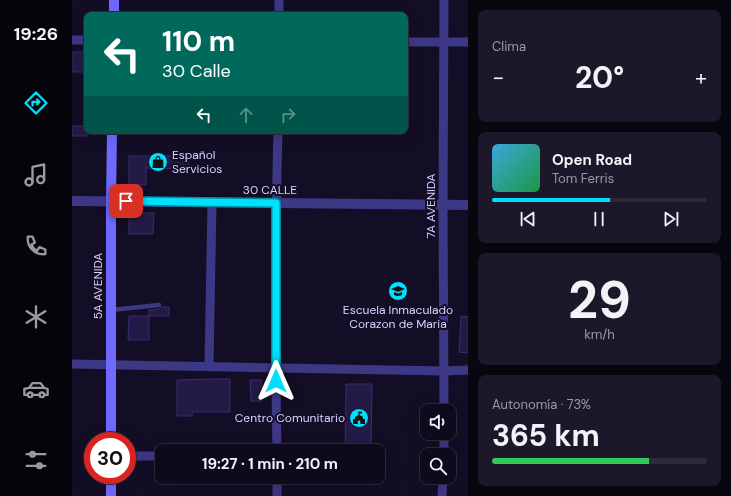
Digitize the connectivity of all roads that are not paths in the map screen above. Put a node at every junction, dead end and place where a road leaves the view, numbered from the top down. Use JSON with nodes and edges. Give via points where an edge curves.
{"nodes":[{"id":1,"x":114,"y":0,"type":"edge"},
{"id":2,"x":278,"y":0,"type":"edge"},
{"id":3,"x":444,"y":0,"type":"edge"},
{"id":4,"x":114,"y":12,"type":"edge"},
{"id":5,"x":279,"y":12,"type":"edge"},
{"id":6,"x":72,"y":40,"type":"edge"},
{"id":7,"x":84,"y":40,"type":"edge"},
{"id":8,"x":408,"y":42,"type":"edge"},
{"id":9,"x":444,"y":42,"type":"junction"},
{"id":10,"x":468,"y":42,"type":"edge"},
{"id":11,"x":112,"y":134,"type":"edge"},
{"id":12,"x":278,"y":134,"type":"edge"},
{"id":13,"x":72,"y":201,"type":"edge"},
{"id":14,"x":111,"y":201,"type":"junction"},
{"id":15,"x":212,"y":202,"type":"junction"},
{"id":16,"x":276,"y":203,"type":"junction"},
{"id":17,"x":442,"y":204,"type":"junction"},
{"id":18,"x":468,"y":205,"type":"edge"},
{"id":19,"x":159,"y":305,"type":"dead end"},
{"id":20,"x":111,"y":310,"type":"junction"},
{"id":21,"x":72,"y":364,"type":"edge"},
{"id":22,"x":111,"y":364,"type":"junction"},
{"id":23,"x":209,"y":366,"type":"junction"},
{"id":24,"x":276,"y":367,"type":"junction"},
{"id":25,"x":468,"y":370,"type":"edge"},
{"id":26,"x":444,"y":371,"type":"junction"},
{"id":27,"x":444,"y":404,"type":"edge"},
{"id":28,"x":111,"y":432,"type":"edge"},
{"id":29,"x":276,"y":444,"type":"edge"},
{"id":30,"x":136,"y":456,"type":"edge"},
{"id":31,"x":155,"y":456,"type":"edge"},
{"id":32,"x":111,"y":484,"type":"edge"},
{"id":33,"x":277,"y":484,"type":"edge"},
{"id":34,"x":443,"y":484,"type":"edge"},
{"id":35,"x":112,"y":496,"type":"edge"},
{"id":36,"x":277,"y":496,"type":"edge"},
{"id":37,"x":442,"y":496,"type":"edge"}],
"edges":[{"from":1,"to":4,"type":"main road"},
{"from":2,"to":5,"type":"street"},
{"from":3,"to":9,"type":"street","name":"7A AVENIDA"},
{"from":6,"to":7,"type":"street"},
{"from":8,"to":9,"type":"street"},
{"from":9,"to":10,"type":"street"},
{"from":9,"to":17,"type":"street","name":"7A AVENIDA"},
{"from":11,"to":14,"type":"main road","name":"5A AVENIDA"},
{"from":12,"to":16,"type":"street"},
{"from":13,"to":14,"type":"street","name":"30 CALLE"},
{"from":14,"to":15,"type":"street","name":"30 CALLE"},
{"from":14,"to":20,"type":"main road","name":"5A AVENIDA"},
{"from":15,"to":16,"type":"street","name":"30 CALLE"},
{"from":15,"to":23,"type":"street"},
{"from":16,"to":17,"type":"street","name":"30 CALLE"},
{"from":16,"to":24,"type":"street"},
{"from":17,"to":18,"type":"street","name":"30 CALLE"},
{"from":17,"to":26,"type":"street","name":"7A AVENIDA"},
{"from":19,"to":20,"type":"lane"},
{"from":20,"to":22,"type":"main road","name":"5A AVENIDA"},
{"from":21,"to":22,"type":"street"},
{"from":22,"to":23,"type":"street"},
{"from":22,"to":28,"type":"main road","name":"5A AVENIDA"},
{"from":23,"to":24,"type":"street"},
{"from":24,"to":26,"type":"street"},
{"from":24,"to":29,"type":"street"},
{"from":25,"to":26,"type":"street"},
{"from":26,"to":27,"type":"street","name":"7A AVENIDA"},
{"from":30,"to":31,"type":"street"},
{"from":32,"to":35,"type":"main road"},
{"from":33,"to":36,"type":"street"},
{"from":34,"to":37,"type":"street"}]}
